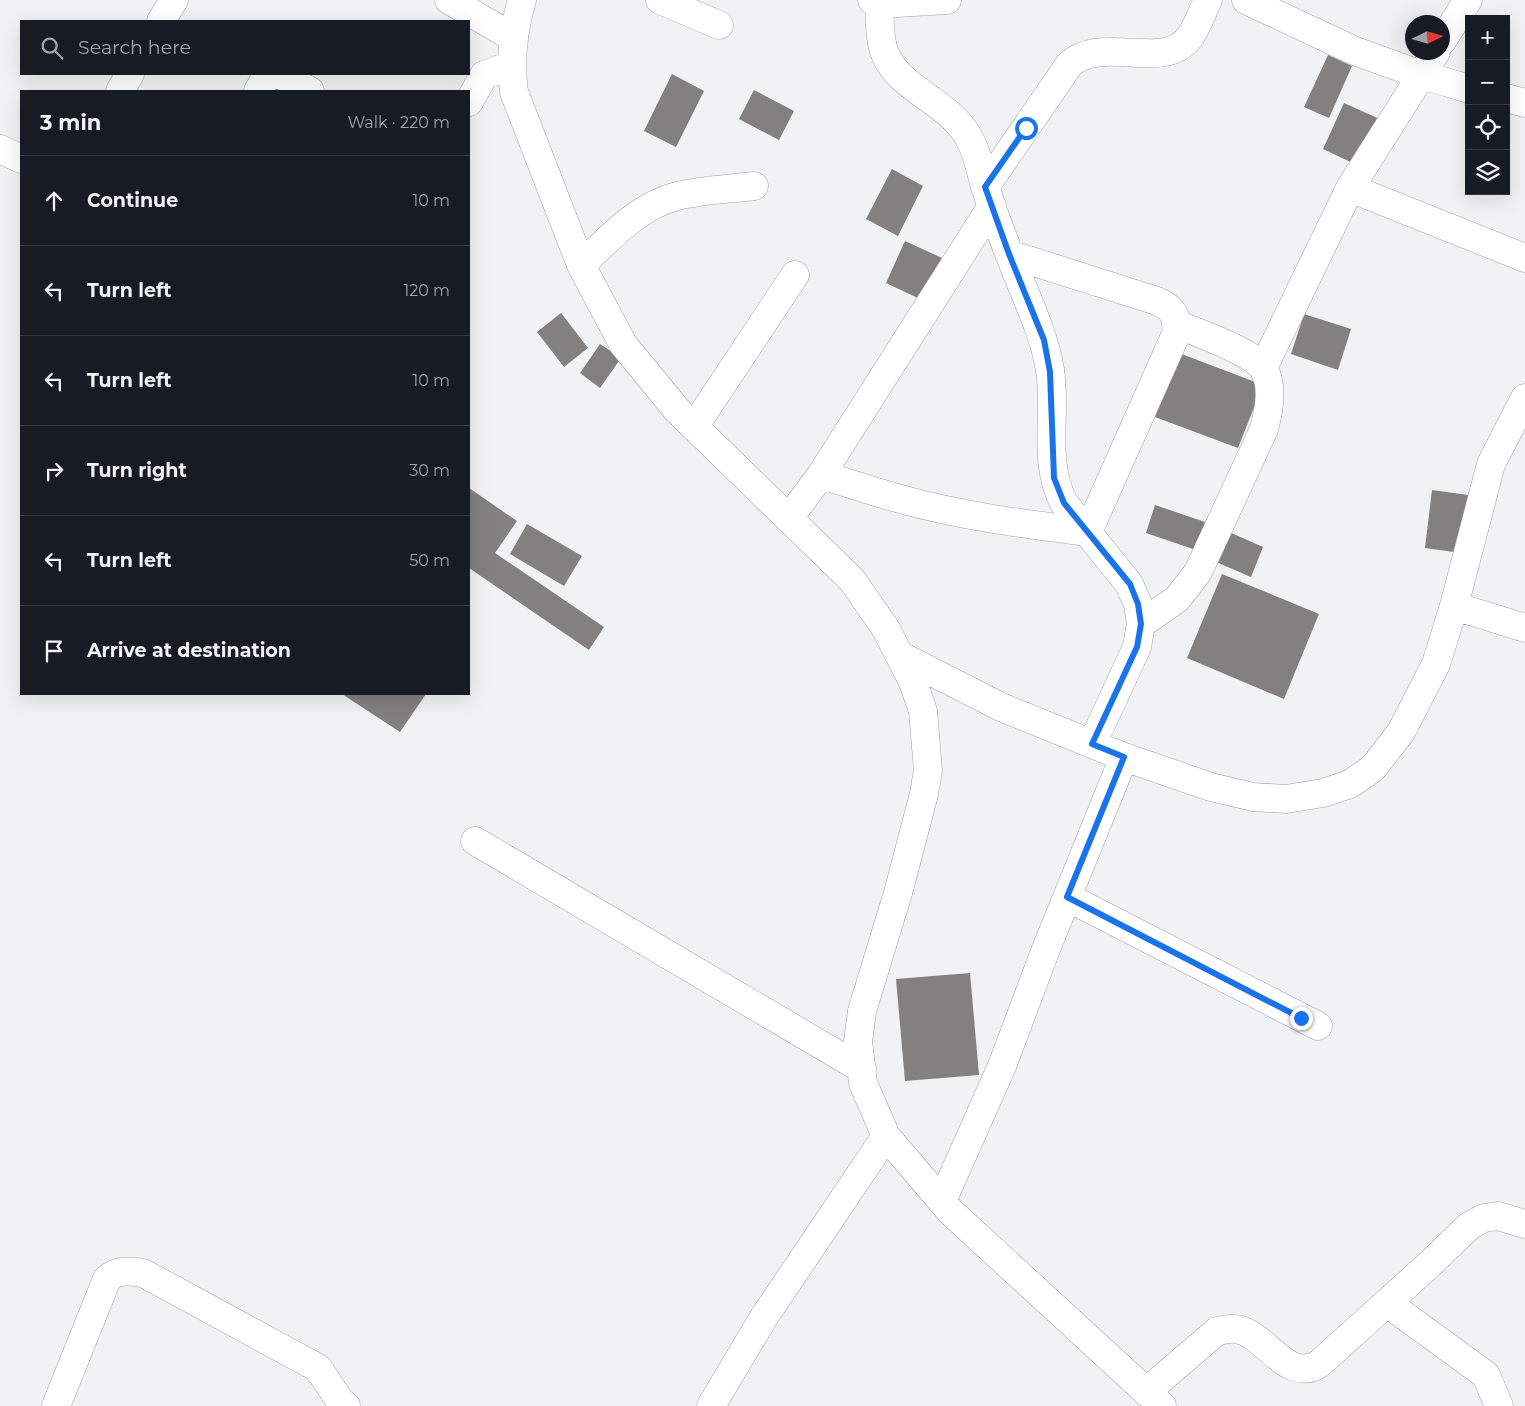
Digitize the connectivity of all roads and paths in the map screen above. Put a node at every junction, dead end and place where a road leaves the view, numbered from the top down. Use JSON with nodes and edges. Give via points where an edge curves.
{"nodes":[{"id":1,"x":174,"y":0,"type":"edge"},
{"id":2,"x":449,"y":0,"type":"edge"},
{"id":3,"x":522,"y":0,"type":"edge"},
{"id":4,"x":660,"y":0,"type":"edge"},
{"id":5,"x":947,"y":0,"type":"edge"},
{"id":6,"x":1208,"y":0,"type":"edge"},
{"id":7,"x":1246,"y":0,"type":"edge"},
{"id":8,"x":1468,"y":0,"type":"edge"},
{"id":9,"x":875,"y":1,"type":"edge"},
{"id":10,"x":162,"y":20,"type":"edge"},
{"id":11,"x":719,"y":25,"type":"dead end"},
{"id":12,"x":1450,"y":28,"type":"edge"},
{"id":13,"x":514,"y":38,"type":"junction"},
{"id":14,"x":1429,"y":64,"type":"edge"},
{"id":15,"x":511,"y":65,"type":"junction"},
{"id":16,"x":129,"y":75,"type":"edge"},
{"id":17,"x":274,"y":75,"type":"edge"},
{"id":18,"x":280,"y":75,"type":"edge"},
{"id":19,"x":1465,"y":86,"type":"edge"},
{"id":20,"x":121,"y":90,"type":"edge"},
{"id":21,"x":259,"y":90,"type":"edge"},
{"id":22,"x":308,"y":90,"type":"edge"},
{"id":23,"x":1510,"y":99,"type":"edge"},
{"id":24,"x":470,"y":100,"type":"edge"},
{"id":25,"x":1525,"y":103,"type":"edge"},
{"id":26,"x":0,"y":149,"type":"edge"},
{"id":27,"x":20,"y":159,"type":"edge"},
{"id":28,"x":754,"y":186,"type":"dead end"},
{"id":29,"x":1350,"y":188,"type":"junction"},
{"id":30,"x":989,"y":196,"type":"junction"},
{"id":31,"x":1009,"y":254,"type":"junction"},
{"id":32,"x":1525,"y":258,"type":"edge"},
{"id":33,"x":581,"y":265,"type":"junction"},
{"id":34,"x":795,"y":275,"type":"dead end"},
{"id":35,"x":1177,"y":324,"type":"junction"},
{"id":36,"x":1263,"y":368,"type":"junction"},
{"id":37,"x":1525,"y":398,"type":"edge"},
{"id":38,"x":694,"y":427,"type":"junction"},
{"id":39,"x":821,"y":475,"type":"junction"},
{"id":40,"x":789,"y":518,"type":"junction"},
{"id":41,"x":1088,"y":532,"type":"junction"},
{"id":42,"x":1454,"y":606,"type":"junction"},
{"id":43,"x":1141,"y":624,"type":"junction"},
{"id":44,"x":1525,"y":628,"type":"edge"},
{"id":45,"x":899,"y":655,"type":"junction"},
{"id":46,"x":1092,"y":744,"type":"junction"},
{"id":47,"x":1124,"y":757,"type":"junction"},
{"id":48,"x":475,"y":841,"type":"dead end"},
{"id":49,"x":1067,"y":897,"type":"junction"},
{"id":50,"x":1318,"y":1026,"type":"dead end"},
{"id":51,"x":862,"y":1069,"type":"junction"},
{"id":52,"x":886,"y":1136,"type":"junction"},
{"id":53,"x":942,"y":1201,"type":"junction"},
{"id":54,"x":1525,"y":1224,"type":"edge"},
{"id":55,"x":1387,"y":1303,"type":"junction"},
{"id":56,"x":1154,"y":1399,"type":"edge"},
{"id":57,"x":56,"y":1406,"type":"edge"},
{"id":58,"x":346,"y":1406,"type":"edge"},
{"id":59,"x":711,"y":1406,"type":"edge"},
{"id":60,"x":1499,"y":1406,"type":"edge"}],
"edges":[{"from":1,"to":10,"type":"street"},
{"from":2,"to":13,"type":"street"},
{"from":3,"to":13,"type":"street"},
{"from":4,"to":11,"type":"street"},
{"from":5,"to":9,"type":"street"},
{"from":6,"to":30,"type":"street","via":[[1189,38],[1177,47],[1158,52],[1090,52],[1078,56],[1069,65]]},
{"from":7,"to":14,"type":"street","via":[[1355,51]]},
{"from":8,"to":12,"type":"street"},
{"from":9,"to":30,"type":"street","via":[[888,61],[898,75],[936,101],[959,122],[971,141]]},
{"from":13,"to":15,"type":"street"},
{"from":14,"to":19,"type":"street"},
{"from":14,"to":29,"type":"street"},
{"from":15,"to":24,"type":"street","via":[[484,75]]},
{"from":15,"to":33,"type":"street","via":[[514,92],[523,118]]},
{"from":16,"to":20,"type":"street"},
{"from":17,"to":21,"type":"street","via":[[266,77]]},
{"from":18,"to":22,"type":"street"},
{"from":23,"to":25,"type":"street"},
{"from":26,"to":27,"type":"street"},
{"from":28,"to":33,"type":"street","via":[[677,196],[653,206],[630,221]]},
{"from":29,"to":32,"type":"street"},
{"from":29,"to":36,"type":"street"},
{"from":30,"to":31,"type":"street"},
{"from":30,"to":39,"type":"street"},
{"from":31,"to":35,"type":"street","via":[[1156,301],[1170,307]]},
{"from":31,"to":41,"type":"street","via":[[1044,340],[1050,372],[1054,478],[1064,503]]},
{"from":33,"to":38,"type":"street","via":[[623,344]]},
{"from":34,"to":38,"type":"street"},
{"from":35,"to":36,"type":"street","via":[[1250,356]]},
{"from":35,"to":41,"type":"street","via":[[1176,334]]},
{"from":36,"to":43,"type":"street","via":[[1268,383],[1269,411],[1264,429],[1202,563],[1177,599]]},
{"from":37,"to":42,"type":"street","via":[[1491,464]]},
{"from":38,"to":40,"type":"street"},
{"from":39,"to":40,"type":"street"},
{"from":39,"to":41,"type":"street","via":[[948,510],[1013,523]]},
{"from":40,"to":45,"type":"street","via":[[852,580],[886,629]]},
{"from":41,"to":43,"type":"street","via":[[1130,584]]},
{"from":42,"to":44,"type":"street"},
{"from":42,"to":47,"type":"street","via":[[1436,664],[1401,732],[1373,768],[1350,784],[1323,793],[1286,799],[1253,797],[1211,787]]},
{"from":43,"to":46,"type":"street","via":[[1137,647]]},
{"from":45,"to":46,"type":"street","via":[[1001,707]]},
{"from":45,"to":51,"type":"street","via":[[923,712],[928,770],[898,893],[862,1011],[858,1042]]},
{"from":46,"to":47,"type":"street"},
{"from":47,"to":49,"type":"street"},
{"from":48,"to":51,"type":"street"},
{"from":49,"to":50,"type":"street"},
{"from":49,"to":53,"type":"street","via":[[1002,1066]]},
{"from":51,"to":52,"type":"street","via":[[863,1083]]},
{"from":52,"to":53,"type":"street"},
{"from":52,"to":59,"type":"street","via":[[764,1317]]},
{"from":53,"to":56,"type":"street"},
{"from":54,"to":55,"type":"street","via":[[1498,1216],[1484,1218],[1469,1226]]},
{"from":55,"to":56,"type":"street","via":[[1310,1370],[1295,1368],[1238,1329],[1217,1331]]},
{"from":55,"to":60,"type":"street","via":[[1486,1375]]},
{"from":57,"to":58,"type":"street","via":[[108,1279],[114,1272],[126,1270],[143,1273],[318,1368]]}]}
